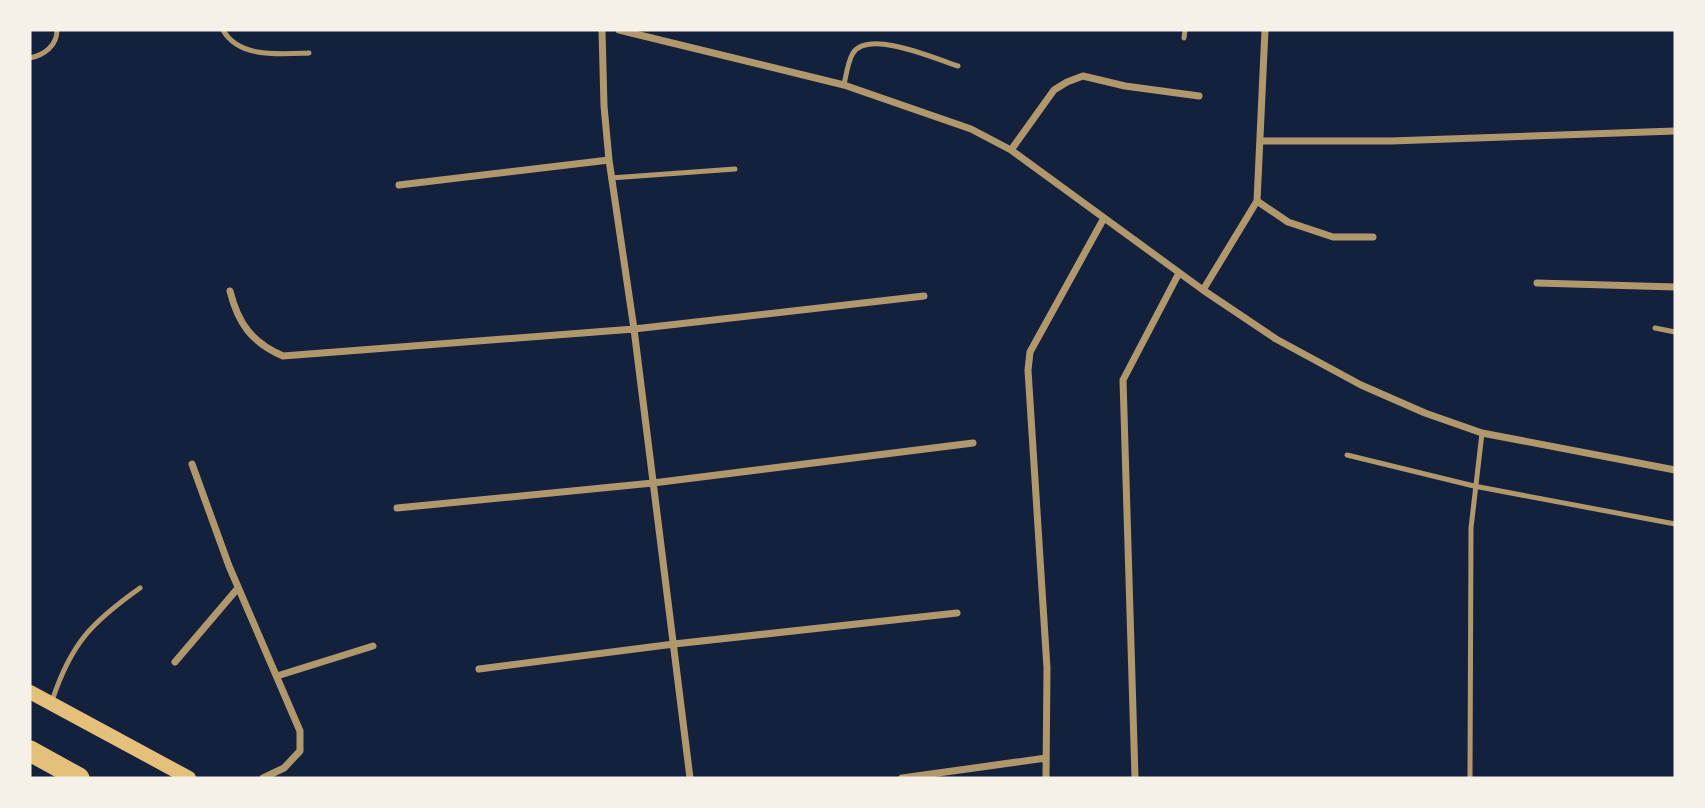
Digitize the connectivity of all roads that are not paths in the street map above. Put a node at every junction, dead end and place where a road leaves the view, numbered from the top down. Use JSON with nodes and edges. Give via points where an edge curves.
{"nodes":[{"id":1,"x":57,"y":30,"type":"edge"},
{"id":2,"x":223,"y":30,"type":"edge"},
{"id":3,"x":602,"y":30,"type":"edge"},
{"id":4,"x":619,"y":30,"type":"edge"},
{"id":5,"x":1185,"y":30,"type":"edge"},
{"id":6,"x":1265,"y":30,"type":"edge"},
{"id":7,"x":630,"y":31,"type":"edge"},
{"id":8,"x":1184,"y":38,"type":"dead end"},
{"id":9,"x":309,"y":53,"type":"dead end"},
{"id":10,"x":30,"y":58,"type":"edge"},
{"id":11,"x":958,"y":66,"type":"dead end"},
{"id":12,"x":844,"y":85,"type":"junction"},
{"id":13,"x":1199,"y":96,"type":"dead end"},
{"id":14,"x":1675,"y":131,"type":"edge"},
{"id":15,"x":1260,"y":141,"type":"junction"},
{"id":16,"x":1011,"y":150,"type":"junction"},
{"id":17,"x":609,"y":160,"type":"junction"},
{"id":18,"x":735,"y":169,"type":"dead end"},
{"id":19,"x":611,"y":178,"type":"junction"},
{"id":20,"x":400,"y":185,"type":"dead end"},
{"id":21,"x":1257,"y":201,"type":"junction"},
{"id":22,"x":1104,"y":218,"type":"junction"},
{"id":23,"x":1373,"y":237,"type":"dead end"},
{"id":24,"x":1179,"y":273,"type":"junction"},
{"id":25,"x":1537,"y":283,"type":"dead end"},
{"id":26,"x":1675,"y":287,"type":"edge"},
{"id":27,"x":230,"y":290,"type":"dead end"},
{"id":28,"x":1203,"y":290,"type":"junction"},
{"id":29,"x":924,"y":296,"type":"dead end"},
{"id":30,"x":1655,"y":328,"type":"dead end"},
{"id":31,"x":634,"y":329,"type":"junction"},
{"id":32,"x":1675,"y":332,"type":"edge"},
{"id":33,"x":1482,"y":433,"type":"junction"},
{"id":34,"x":973,"y":443,"type":"dead end"},
{"id":35,"x":1347,"y":455,"type":"dead end"},
{"id":36,"x":192,"y":464,"type":"dead end"},
{"id":37,"x":1675,"y":470,"type":"edge"},
{"id":38,"x":653,"y":483,"type":"junction"},
{"id":39,"x":1474,"y":486,"type":"junction"},
{"id":40,"x":397,"y":508,"type":"dead end"},
{"id":41,"x":1675,"y":524,"type":"edge"},
{"id":42,"x":140,"y":588,"type":"dead end"},
{"id":43,"x":238,"y":589,"type":"junction"},
{"id":44,"x":957,"y":612,"type":"dead end"},
{"id":45,"x":674,"y":644,"type":"junction"},
{"id":46,"x":373,"y":646,"type":"dead end"},
{"id":47,"x":175,"y":662,"type":"dead end"},
{"id":48,"x":479,"y":669,"type":"dead end"},
{"id":49,"x":277,"y":676,"type":"junction"},
{"id":50,"x":41,"y":697,"type":"edge"},
{"id":51,"x":30,"y":751,"type":"edge"},
{"id":52,"x":1046,"y":758,"type":"junction"},
{"id":53,"x":79,"y":778,"type":"edge"},
{"id":54,"x":189,"y":778,"type":"edge"},
{"id":55,"x":263,"y":778,"type":"edge"},
{"id":56,"x":690,"y":778,"type":"edge"},
{"id":57,"x":902,"y":778,"type":"edge"},
{"id":58,"x":1046,"y":778,"type":"edge"},
{"id":59,"x":1135,"y":778,"type":"edge"},
{"id":60,"x":1470,"y":778,"type":"edge"}],
"edges":[{"from":1,"to":10,"type":"lane","via":[[50,48]]},
{"from":2,"to":9,"type":"lane","via":[[248,50]]},
{"from":3,"to":17,"type":"street"},
{"from":4,"to":7,"type":"street"},
{"from":5,"to":8,"type":"lane"},
{"from":6,"to":15,"type":"street"},
{"from":7,"to":12,"type":"street"},
{"from":11,"to":12,"type":"lane","via":[[887,43],[870,44],[853,53]]},
{"from":12,"to":16,"type":"street","via":[[971,129]]},
{"from":13,"to":16,"type":"street","via":[[1083,76],[1054,90]]},
{"from":14,"to":15,"type":"street"},
{"from":15,"to":21,"type":"street"},
{"from":16,"to":22,"type":"street"},
{"from":17,"to":19,"type":"street"},
{"from":17,"to":20,"type":"street"},
{"from":18,"to":19,"type":"lane"},
{"from":19,"to":31,"type":"street"},
{"from":21,"to":23,"type":"street","via":[[1288,222],[1333,237]]},
{"from":21,"to":28,"type":"street"},
{"from":22,"to":24,"type":"street"},
{"from":22,"to":52,"type":"street","via":[[1030,352],[1028,370],[1047,668]]},
{"from":24,"to":28,"type":"street"},
{"from":24,"to":59,"type":"street","via":[[1123,380]]},
{"from":25,"to":26,"type":"street"},
{"from":27,"to":31,"type":"street","via":[[236,315],[255,339],[283,356]]},
{"from":28,"to":33,"type":"street","via":[[1276,339],[1361,385]]},
{"from":29,"to":31,"type":"street"},
{"from":30,"to":32,"type":"lane"},
{"from":31,"to":38,"type":"street"},
{"from":33,"to":37,"type":"street"},
{"from":33,"to":39,"type":"lane"},
{"from":34,"to":38,"type":"street"},
{"from":35,"to":39,"type":"lane"},
{"from":36,"to":43,"type":"street"},
{"from":38,"to":40,"type":"street"},
{"from":38,"to":45,"type":"street"},
{"from":39,"to":41,"type":"lane"},
{"from":39,"to":60,"type":"lane"},
{"from":42,"to":50,"type":"lane","via":[[110,609],[76,645]]},
{"from":43,"to":47,"type":"street"},
{"from":43,"to":49,"type":"street"},
{"from":44,"to":45,"type":"street"},
{"from":45,"to":48,"type":"street"},
{"from":45,"to":56,"type":"street"},
{"from":46,"to":49,"type":"street"},
{"from":49,"to":55,"type":"street","via":[[300,731],[300,751],[284,768]]},
{"from":50,"to":54,"type":"main road"},
{"from":51,"to":53,"type":"highway"},
{"from":52,"to":57,"type":"street"},
{"from":52,"to":58,"type":"street"}]}
